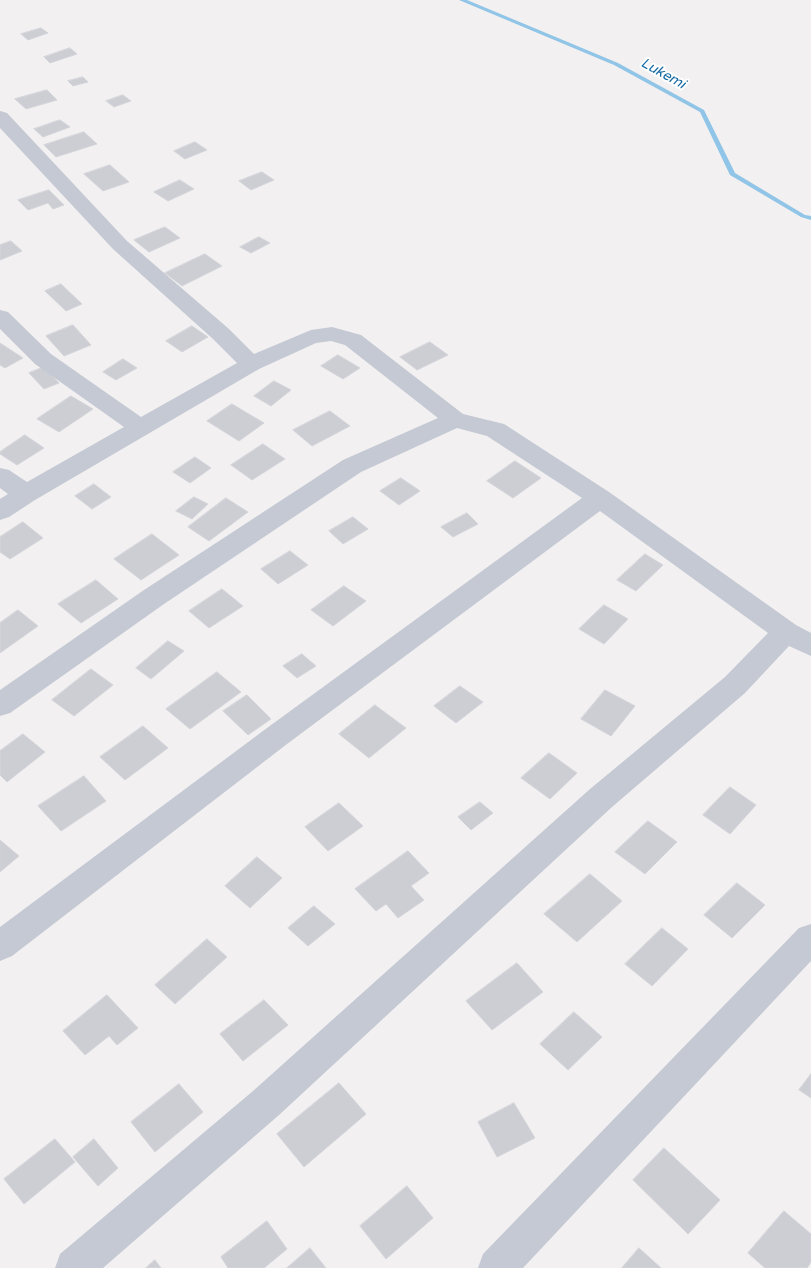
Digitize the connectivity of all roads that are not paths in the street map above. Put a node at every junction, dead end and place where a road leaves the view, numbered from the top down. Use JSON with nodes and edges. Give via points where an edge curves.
{"nodes":[{"id":1,"x":0,"y":117,"type":"edge"},
{"id":2,"x":0,"y":317,"type":"edge"},
{"id":3,"x":251,"y":364,"type":"junction"},
{"id":4,"x":455,"y":420,"type":"junction"},
{"id":5,"x":141,"y":428,"type":"junction"},
{"id":6,"x":0,"y":476,"type":"edge"},
{"id":7,"x":26,"y":494,"type":"junction"},
{"id":8,"x":600,"y":498,"type":"junction"},
{"id":9,"x":0,"y":511,"type":"edge"},
{"id":10,"x":798,"y":639,"type":"edge"},
{"id":11,"x":0,"y":705,"type":"edge"},
{"id":12,"x":811,"y":938,"type":"edge"},
{"id":13,"x":0,"y":946,"type":"edge"},
{"id":14,"x":74,"y":1268,"type":"edge"},
{"id":15,"x":498,"y":1268,"type":"edge"}],
"edges":[{"from":1,"to":3,"type":"street","via":[[120,245]]},
{"from":2,"to":5,"type":"street","via":[[43,359]]},
{"from":3,"to":4,"type":"street","via":[[311,337],[332,334],[353,340]]},
{"from":3,"to":5,"type":"street"},
{"from":4,"to":8,"type":"street","via":[[495,430]]},
{"from":4,"to":11,"type":"street","via":[[352,466],[154,597]]},
{"from":5,"to":7,"type":"street"},
{"from":6,"to":7,"type":"street"},
{"from":7,"to":9,"type":"street"},
{"from":8,"to":10,"type":"street"},
{"from":8,"to":13,"type":"street","via":[[277,736]]},
{"from":10,"to":14,"type":"street","via":[[735,685],[601,798],[266,1103]]},
{"from":12,"to":15,"type":"street"}]}
